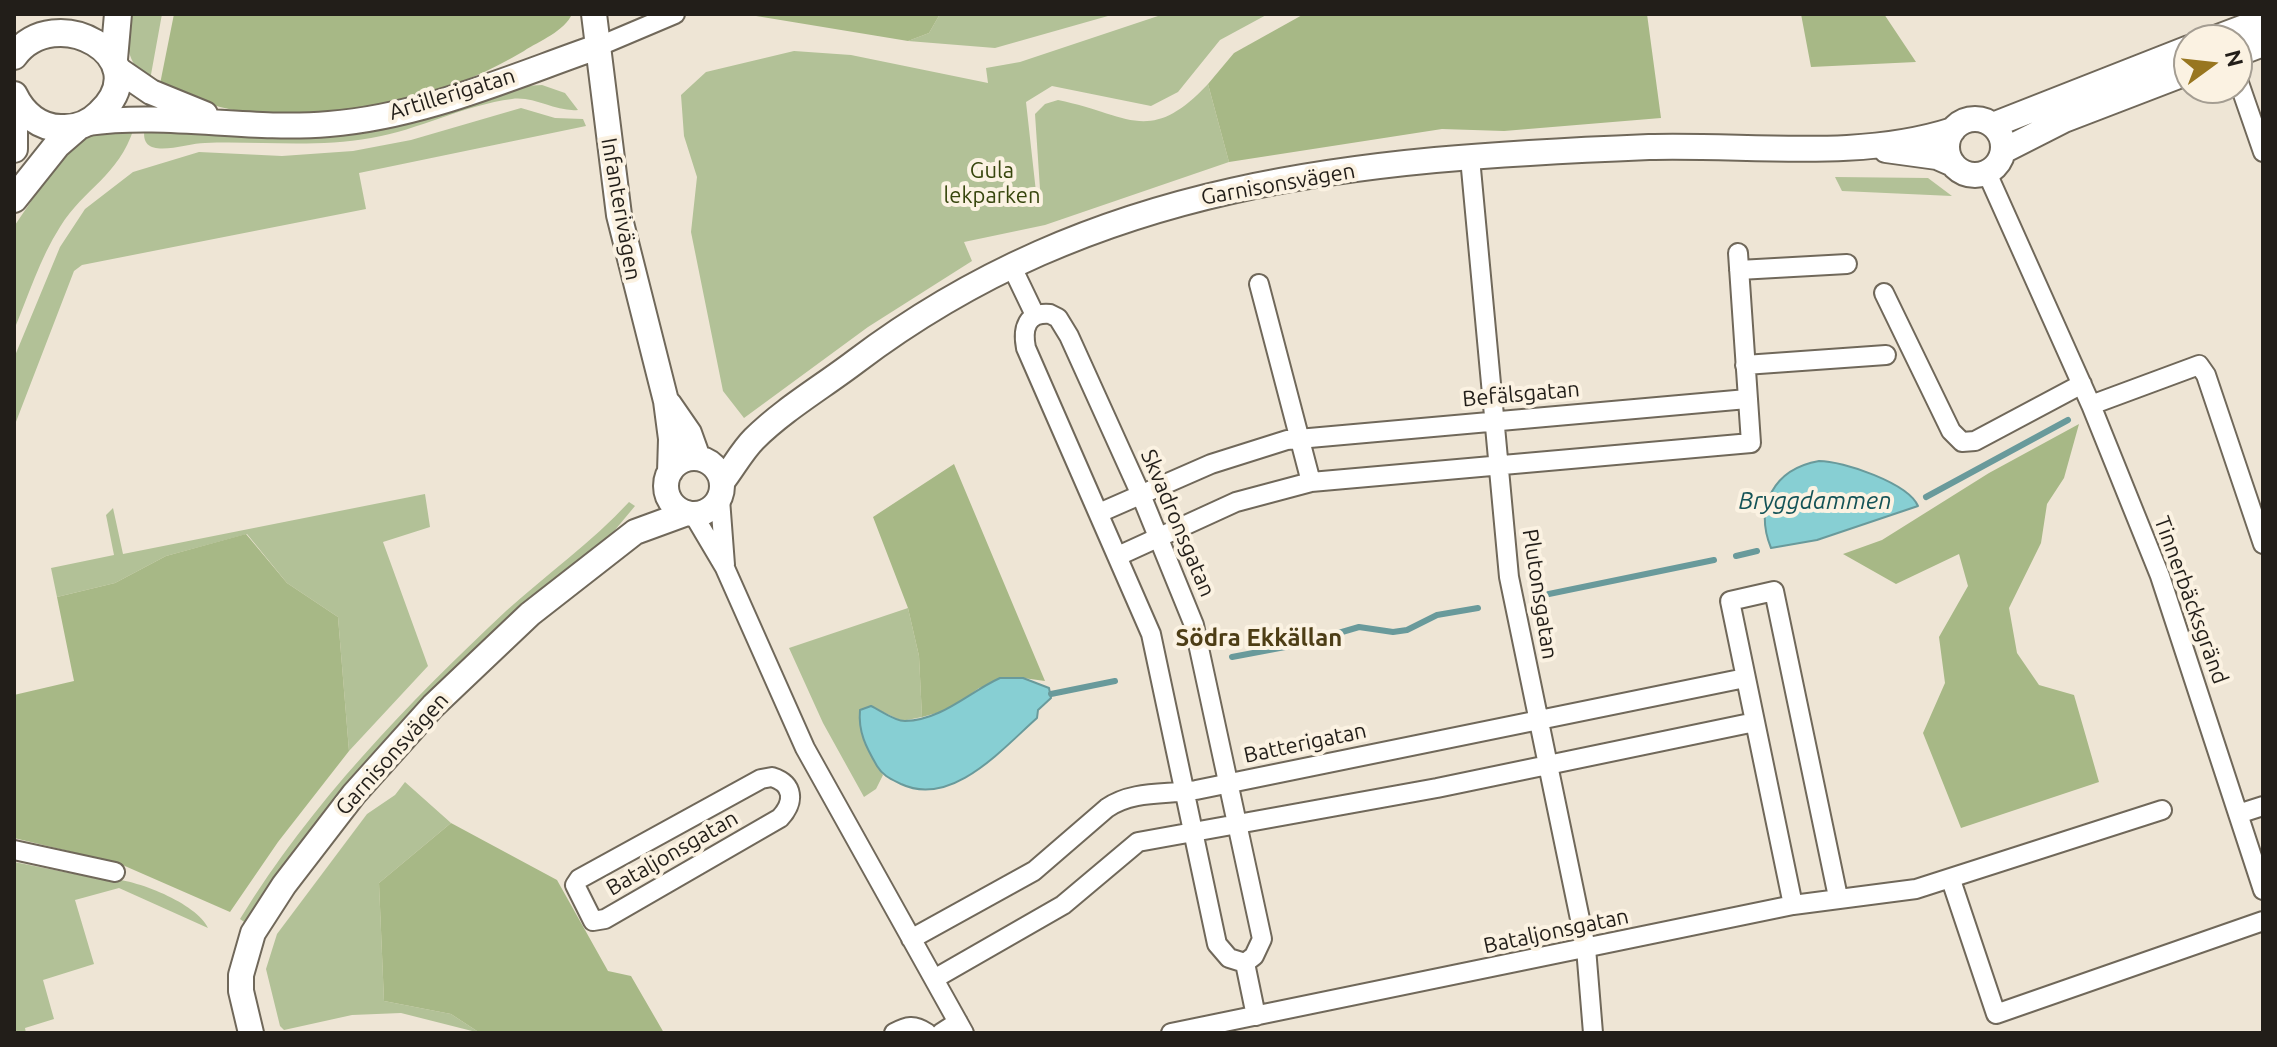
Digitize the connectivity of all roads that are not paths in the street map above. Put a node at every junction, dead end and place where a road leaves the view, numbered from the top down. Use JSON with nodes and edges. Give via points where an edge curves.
{"nodes":[{"id":1,"x":118,"y":14,"type":"edge"},
{"id":2,"x":594,"y":14,"type":"edge"},
{"id":3,"x":675,"y":14,"type":"edge"},
{"id":4,"x":58,"y":19,"type":"edge"},
{"id":5,"x":597,"y":47,"type":"junction"},
{"id":6,"x":2173,"y":54,"type":"edge"},
{"id":7,"x":14,"y":56,"type":"edge"},
{"id":8,"x":115,"y":64,"type":"junction"},
{"id":9,"x":2173,"y":78,"type":"edge"},
{"id":10,"x":14,"y":95,"type":"edge"},
{"id":11,"x":2246,"y":104,"type":"edge"},
{"id":12,"x":218,"y":120,"type":"junction"},
{"id":13,"x":83,"y":125,"type":"junction"},
{"id":14,"x":1993,"y":125,"type":"junction"},
{"id":15,"x":1953,"y":130,"type":"junction"},
{"id":16,"x":1867,"y":146,"type":"junction"},
{"id":17,"x":14,"y":149,"type":"edge"},
{"id":18,"x":2003,"y":151,"type":"junction"},
{"id":19,"x":2263,"y":152,"type":"edge"},
{"id":20,"x":1470,"y":158,"type":"junction"},
{"id":21,"x":1953,"y":164,"type":"junction"},
{"id":22,"x":1987,"y":173,"type":"junction"},
{"id":23,"x":14,"y":199,"type":"edge"},
{"id":24,"x":1847,"y":264,"type":"dead end"},
{"id":25,"x":1011,"y":265,"type":"junction"},
{"id":26,"x":1259,"y":284,"type":"dead end"},
{"id":27,"x":1884,"y":293,"type":"dead end"},
{"id":28,"x":1035,"y":315,"type":"junction"},
{"id":29,"x":1886,"y":355,"type":"dead end"},
{"id":30,"x":1745,"y":365,"type":"junction"},
{"id":31,"x":2082,"y":384,"type":"junction"},
{"id":32,"x":1747,"y":399,"type":"junction"},
{"id":33,"x":666,"y":401,"type":"junction"},
{"id":34,"x":2091,"y":405,"type":"junction"},
{"id":35,"x":1494,"y":420,"type":"junction"},
{"id":36,"x":1300,"y":438,"type":"junction"},
{"id":37,"x":754,"y":440,"type":"junction"},
{"id":38,"x":701,"y":459,"type":"junction"},
{"id":39,"x":1499,"y":465,"type":"junction"},
{"id":40,"x":668,"y":478,"type":"junction"},
{"id":41,"x":1311,"y":482,"type":"junction"},
{"id":42,"x":721,"y":490,"type":"junction"},
{"id":43,"x":1141,"y":495,"type":"junction"},
{"id":44,"x":690,"y":513,"type":"junction"},
{"id":45,"x":1099,"y":513,"type":"junction"},
{"id":46,"x":635,"y":532,"type":"junction"},
{"id":47,"x":1159,"y":537,"type":"junction"},
{"id":48,"x":2263,"y":544,"type":"edge"},
{"id":49,"x":1118,"y":556,"type":"junction"},
{"id":50,"x":725,"y":568,"type":"junction"},
{"id":51,"x":1745,"y":678,"type":"junction"},
{"id":52,"x":1537,"y":720,"type":"junction"},
{"id":53,"x":1755,"y":722,"type":"junction"},
{"id":54,"x":1547,"y":765,"type":"junction"},
{"id":55,"x":817,"y":769,"type":"junction"},
{"id":56,"x":1230,"y":783,"type":"junction"},
{"id":57,"x":787,"y":785,"type":"junction"},
{"id":58,"x":1187,"y":792,"type":"junction"},
{"id":59,"x":2263,"y":806,"type":"edge"},
{"id":60,"x":2162,"y":810,"type":"dead end"},
{"id":61,"x":2238,"y":814,"type":"junction"},
{"id":62,"x":1239,"y":826,"type":"junction"},
{"id":63,"x":1194,"y":832,"type":"junction"},
{"id":64,"x":14,"y":850,"type":"edge"},
{"id":65,"x":115,"y":872,"type":"dead end"},
{"id":66,"x":1951,"y":880,"type":"junction"},
{"id":67,"x":2263,"y":890,"type":"edge"},
{"id":68,"x":1838,"y":897,"type":"junction"},
{"id":69,"x":1793,"y":905,"type":"junction"},
{"id":70,"x":2263,"y":921,"type":"edge"},
{"id":71,"x":911,"y":939,"type":"junction"},
{"id":72,"x":1586,"y":948,"type":"junction"},
{"id":73,"x":1245,"y":963,"type":"junction"},
{"id":74,"x":934,"y":979,"type":"junction"},
{"id":75,"x":1256,"y":1016,"type":"junction"},
{"id":76,"x":1236,"y":1027,"type":"edge"},
{"id":77,"x":961,"y":1028,"type":"edge"},
{"id":78,"x":251,"y":1033,"type":"edge"},
{"id":79,"x":894,"y":1033,"type":"edge"},
{"id":80,"x":927,"y":1033,"type":"edge"},
{"id":81,"x":941,"y":1033,"type":"edge"},
{"id":82,"x":1171,"y":1033,"type":"edge"},
{"id":83,"x":1593,"y":1033,"type":"edge"}],
"edges":[{"from":1,"to":8,"type":"main road"},
{"from":2,"to":5,"type":"street","name":"Infanterivägen"},
{"from":3,"to":5,"type":"street","name":"Artillerigatan"},
{"from":4,"to":7,"type":"main road","via":[[34,30]]},
{"from":4,"to":8,"type":"main road","via":[[90,29],[105,41]]},
{"from":5,"to":12,"type":"street","name":"Artillerigatan","via":[[369,119],[291,126]]},
{"from":5,"to":33,"type":"street","name":"Infanterivägen","via":[[619,215]]},
{"from":6,"to":14,"type":"street"},
{"from":8,"to":12,"type":"street","name":"Artillerigatan","via":[[151,92]]},
{"from":8,"to":13,"type":"main road","via":[[117,81],[107,106]]},
{"from":9,"to":18,"type":"street","via":[[2064,120]]},
{"from":10,"to":13,"type":"main road","via":[[41,124],[60,129]]},
{"from":10,"to":17,"type":"main road"},
{"from":11,"to":19,"type":"street"},
{"from":12,"to":13,"type":"street","name":"Artillerigatan","via":[[118,119]]},
{"from":13,"to":23,"type":"main road","via":[[57,145]]},
{"from":14,"to":15,"type":"street","via":[[1971,119]]},
{"from":14,"to":18,"type":"street","via":[[2002,137]]},
{"from":15,"to":16,"type":"street","name":"Garnisonsvägen"},
{"from":15,"to":21,"type":"street","via":[[1947,151]]},
{"from":16,"to":20,"type":"street","name":"Garnisonsvägen","via":[[1655,147]]},
{"from":16,"to":21,"type":"street","name":"Garnisonsvägen"},
{"from":18,"to":22,"type":"street"},
{"from":20,"to":25,"type":"street","name":"Garnisonsvägen","via":[[1211,193],[1117,220]]},
{"from":20,"to":35,"type":"street","name":"Plutonsgatan"},
{"from":21,"to":22,"type":"street","via":[[1968,175]]},
{"from":22,"to":31,"type":"street","name":"Tinnerbäcksgränd"},
{"from":24,"to":30,"type":"street","via":[[1739,262]]},
{"from":25,"to":28,"type":"street"},
{"from":25,"to":37,"type":"street","name":"Garnisonsvägen","via":[[894,334]]},
{"from":26,"to":36,"type":"street"},
{"from":27,"to":31,"type":"street","via":[[1951,431],[1962,442],[1975,441]]},
{"from":28,"to":43,"type":"street","name":"Skvadronsgatan","via":[[1050,314],[1064,326]]},
{"from":28,"to":45,"type":"street","via":[[1025,326],[1026,348]]},
{"from":29,"to":30,"type":"street"},
{"from":30,"to":32,"type":"street"},
{"from":31,"to":34,"type":"street","name":"Tinnerbäcksgränd"},
{"from":32,"to":35,"type":"street","name":"Befälsgatan"},
{"from":32,"to":39,"type":"street","via":[[1751,443]]},
{"from":33,"to":38,"type":"street","name":"Infanterivägen"},
{"from":33,"to":40,"type":"street","name":"Infanterivägen","via":[[671,439]]},
{"from":34,"to":48,"type":"street","via":[[2199,365]]},
{"from":34,"to":61,"type":"street","name":"Tinnerbäcksgränd","via":[[2160,576]]},
{"from":35,"to":36,"type":"street","name":"Befälsgatan"},
{"from":35,"to":39,"type":"street","name":"Plutonsgatan"},
{"from":36,"to":41,"type":"street"},
{"from":36,"to":43,"type":"street","name":"Befälsgatan","via":[[1220,460]]},
{"from":37,"to":38,"type":"street","name":"Garnisonsvägen"},
{"from":37,"to":42,"type":"street","name":"Garnisonsvägen"},
{"from":38,"to":40,"type":"street","via":[[682,461]]},
{"from":38,"to":42,"type":"street","via":[[718,470]]},
{"from":39,"to":41,"type":"street"},
{"from":39,"to":52,"type":"street","name":"Plutonsgatan","via":[[1509,577]]},
{"from":40,"to":44,"type":"street","via":[[671,502]]},
{"from":40,"to":46,"type":"street","name":"Garnisonsvägen"},
{"from":41,"to":47,"type":"street","via":[[1236,502]]},
{"from":42,"to":44,"type":"street","via":[[706,512]]},
{"from":42,"to":50,"type":"street"},
{"from":43,"to":45,"type":"street","name":"Befälsgatan"},
{"from":43,"to":47,"type":"street","name":"Skvadronsgatan"},
{"from":44,"to":46,"type":"street","name":"Garnisonsvägen"},
{"from":44,"to":50,"type":"street"},
{"from":45,"to":49,"type":"street"},
{"from":46,"to":78,"type":"street","name":"Garnisonsvägen","via":[[555,593],[456,682],[389,753],[312,848],[247,947],[241,991]]},
{"from":47,"to":49,"type":"street"},
{"from":47,"to":56,"type":"street","name":"Skvadronsgatan","via":[[1194,625]]},
{"from":49,"to":58,"type":"street","via":[[1151,634]]},
{"from":50,"to":55,"type":"street"},
{"from":51,"to":52,"type":"street","name":"Batterigatan"},
{"from":51,"to":53,"type":"street"},
{"from":51,"to":68,"type":"street","via":[[1730,601],[1774,591]]},
{"from":52,"to":54,"type":"street","name":"Plutonsgatan"},
{"from":52,"to":56,"type":"street","name":"Batterigatan"},
{"from":53,"to":54,"type":"street"},
{"from":53,"to":69,"type":"street"},
{"from":54,"to":62,"type":"street"},
{"from":54,"to":72,"type":"street","name":"Plutonsgatan"},
{"from":55,"to":57,"type":"street","name":"Bataljonsgatan"},
{"from":55,"to":71,"type":"street"},
{"from":56,"to":58,"type":"street","name":"Batterigatan"},
{"from":56,"to":62,"type":"street","name":"Skvadronsgatan"},
{"from":57,"to":57,"type":"street","name":"Bataljonsgatan","via":[[772,777],[761,779],[579,879],[577,893],[593,921],[605,919],[780,818],[790,807]]},
{"from":58,"to":63,"type":"street"},
{"from":58,"to":71,"type":"street","name":"Batterigatan","via":[[1164,791],[1113,804],[1034,871]]},
{"from":59,"to":61,"type":"street"},
{"from":60,"to":66,"type":"street","name":"Bataljonsgatan"},
{"from":61,"to":67,"type":"street","name":"Tinnerbäcksgränd"},
{"from":62,"to":63,"type":"street"},
{"from":62,"to":73,"type":"street","name":"Skvadronsgatan","via":[[1262,939]]},
{"from":63,"to":73,"type":"street","via":[[1217,944],[1229,958]]},
{"from":63,"to":74,"type":"street","via":[[1138,842],[1063,905]]},
{"from":64,"to":65,"type":"street"},
{"from":66,"to":68,"type":"street","name":"Bataljonsgatan"},
{"from":66,"to":70,"type":"street","via":[[1996,1014]]},
{"from":68,"to":69,"type":"street","name":"Bataljonsgatan"},
{"from":69,"to":72,"type":"street","name":"Bataljonsgatan"},
{"from":71,"to":74,"type":"street"},
{"from":72,"to":75,"type":"street","name":"Bataljonsgatan"},
{"from":72,"to":83,"type":"street","name":"Plutonsgatan"},
{"from":73,"to":75,"type":"street"},
{"from":74,"to":77,"type":"street"},
{"from":75,"to":76,"type":"street","name":"Bataljonsgatan"},
{"from":76,"to":82,"type":"street","name":"Bataljonsgatan"},
{"from":77,"to":81,"type":"street"},
{"from":79,"to":80,"type":"street","via":[[906,1026]]}]}
